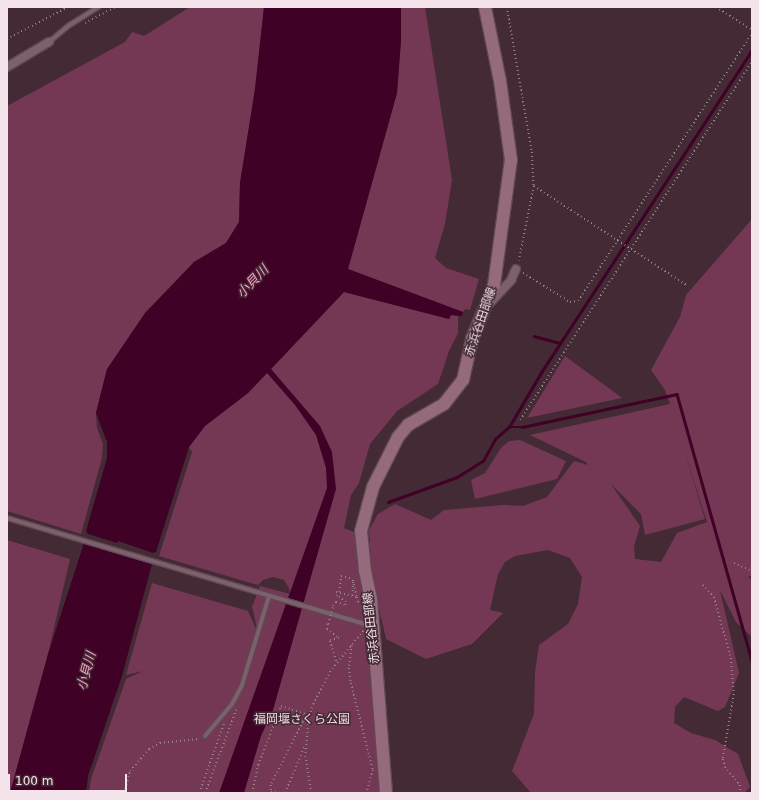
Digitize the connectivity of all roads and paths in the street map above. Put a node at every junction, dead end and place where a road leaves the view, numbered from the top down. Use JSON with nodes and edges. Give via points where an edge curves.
{"nodes":[{"id":1,"x":68,"y":7,"type":"edge"},
{"id":2,"x":98,"y":7,"type":"edge"},
{"id":3,"x":115,"y":7,"type":"edge"},
{"id":4,"x":485,"y":7,"type":"edge"},
{"id":5,"x":507,"y":7,"type":"edge"},
{"id":6,"x":716,"y":7,"type":"edge"},
{"id":7,"x":82,"y":25,"type":"dead end"},
{"id":8,"x":752,"y":32,"type":"edge"},
{"id":9,"x":7,"y":39,"type":"edge"},
{"id":10,"x":49,"y":42,"type":"joint"},
{"id":11,"x":752,"y":62,"type":"edge"},
{"id":12,"x":7,"y":67,"type":"edge"},
{"id":13,"x":534,"y":186,"type":"junction"},
{"id":14,"x":619,"y":240,"type":"junction"},
{"id":15,"x":633,"y":248,"type":"junction"},
{"id":16,"x":516,"y":269,"type":"junction"},
{"id":17,"x":688,"y":286,"type":"dead end"},
{"id":18,"x":486,"y":308,"type":"junction"},
{"id":19,"x":520,"y":420,"type":"dead end"},
{"id":20,"x":7,"y":518,"type":"edge"},
{"id":21,"x":734,"y":563,"type":"dead end"},
{"id":22,"x":752,"y":571,"type":"edge"},
{"id":23,"x":353,"y":580,"type":"junction"},
{"id":24,"x":703,"y":585,"type":"dead end"},
{"id":25,"x":339,"y":592,"type":"junction"},
{"id":26,"x":269,"y":596,"type":"junction"},
{"id":27,"x":352,"y":596,"type":"junction"},
{"id":28,"x":357,"y":597,"type":"junction"},
{"id":29,"x":371,"y":600,"type":"junction"},
{"id":30,"x":369,"y":626,"type":"junction"},
{"id":31,"x":352,"y":645,"type":"junction"},
{"id":32,"x":337,"y":663,"type":"junction"},
{"id":33,"x":237,"y":706,"type":"dead end"},
{"id":34,"x":309,"y":716,"type":"junction"},
{"id":35,"x":226,"y":719,"type":"dead end"},
{"id":36,"x":205,"y":736,"type":"joint"},
{"id":37,"x":305,"y":744,"type":"junction"},
{"id":38,"x":124,"y":793,"type":"edge"},
{"id":39,"x":199,"y":793,"type":"edge"},
{"id":40,"x":205,"y":793,"type":"edge"},
{"id":41,"x":252,"y":793,"type":"edge"},
{"id":42,"x":284,"y":793,"type":"edge"},
{"id":43,"x":311,"y":793,"type":"edge"},
{"id":44,"x":367,"y":793,"type":"edge"},
{"id":45,"x":386,"y":793,"type":"edge"},
{"id":46,"x":741,"y":793,"type":"edge"}],
"edges":[{"from":1,"to":9,"type":"path"},
{"from":2,"to":10,"type":"lane"},
{"from":3,"to":7,"type":"path"},
{"from":4,"to":18,"type":"main road","name":"赤浜谷田部線","via":[[500,81],[511,160],[498,265]]},
{"from":5,"to":13,"type":"path","via":[[532,152]]},
{"from":6,"to":8,"type":"path"},
{"from":8,"to":14,"type":"path"},
{"from":10,"to":12,"type":"street"},
{"from":11,"to":15,"type":"path"},
{"from":13,"to":14,"type":"path"},
{"from":13,"to":16,"type":"path"},
{"from":14,"to":15,"type":"path"},
{"from":14,"to":16,"type":"path","via":[[578,301],[570,302]]},
{"from":15,"to":17,"type":"path"},
{"from":15,"to":19,"type":"path"},
{"from":16,"to":18,"type":"street","via":[[511,280]]},
{"from":18,"to":29,"type":"main road","name":"赤浜谷田部線","via":[[472,339],[462,380],[455,392],[444,404],[408,425],[373,487],[361,531]]},
{"from":20,"to":26,"type":"lane"},
{"from":21,"to":22,"type":"path"},
{"from":23,"to":25,"type":"path","via":[[341,576]]},
{"from":23,"to":27,"type":"path"},
{"from":23,"to":28,"type":"path"},
{"from":24,"to":46,"type":"path","via":[[714,597],[731,658],[734,694],[723,759],[725,767],[740,785]]},
{"from":25,"to":27,"type":"path"},
{"from":25,"to":32,"type":"path","bridge":true,"via":[[335,594],[346,602],[345,605],[336,602],[333,606],[327,629],[339,638],[330,641]]},
{"from":26,"to":30,"type":"lane"},
{"from":26,"to":36,"type":"lane","via":[[242,685],[232,704]]},
{"from":27,"to":28,"type":"path"},
{"from":28,"to":29,"type":"path","via":[[358,602]]},
{"from":29,"to":30,"type":"main road","name":"赤浜谷田部線"},
{"from":30,"to":31,"type":"path"},
{"from":30,"to":45,"type":"main road","name":"赤浜谷田部線"},
{"from":31,"to":32,"type":"path"},
{"from":31,"to":44,"type":"path","via":[[349,668],[351,683],[373,770]]},
{"from":32,"to":34,"type":"path","via":[[324,681]]},
{"from":33,"to":40,"type":"path"},
{"from":34,"to":37,"type":"path"},
{"from":34,"to":41,"type":"path","via":[[282,706],[258,765]]},
{"from":34,"to":42,"type":"path","via":[[303,722],[271,785],[271,792]]},
{"from":35,"to":39,"type":"path"},
{"from":36,"to":38,"type":"path","via":[[160,743],[149,749],[130,771]]},
{"from":37,"to":42,"type":"path"},
{"from":37,"to":43,"type":"path","via":[[306,772]]}]}
